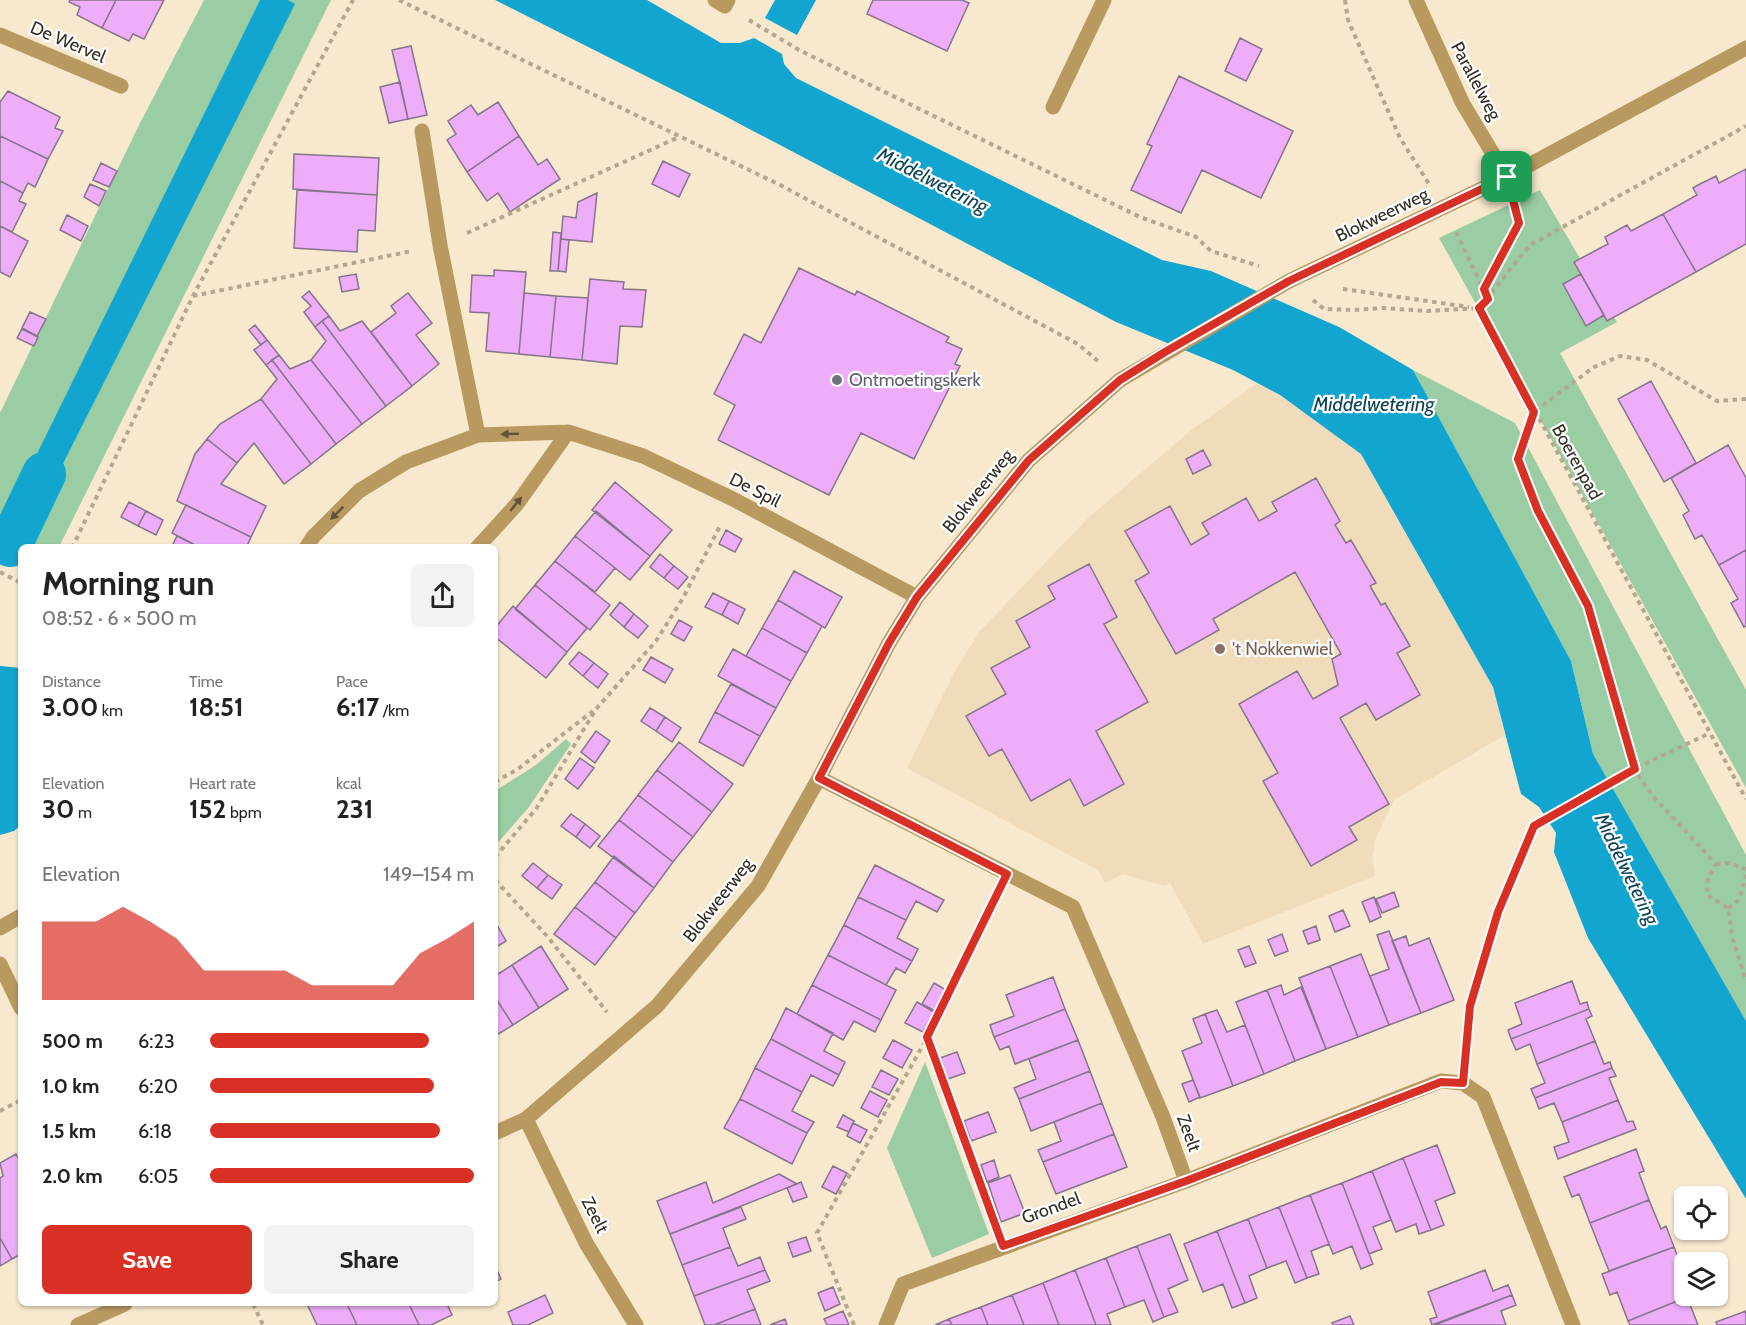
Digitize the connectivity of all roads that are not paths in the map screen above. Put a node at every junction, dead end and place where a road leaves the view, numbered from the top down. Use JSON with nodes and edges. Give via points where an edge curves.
{"nodes":[{"id":1,"x":1104,"y":0,"type":"edge"},
{"id":2,"x":1416,"y":0,"type":"edge"},
{"id":3,"x":0,"y":35,"type":"edge"},
{"id":4,"x":1746,"y":48,"type":"edge"},
{"id":5,"x":121,"y":86,"type":"dead end"},
{"id":6,"x":1053,"y":107,"type":"dead end"},
{"id":7,"x":422,"y":131,"type":"dead end"},
{"id":8,"x":1507,"y":177,"type":"junction"},
{"id":9,"x":568,"y":432,"type":"junction"},
{"id":10,"x":478,"y":435,"type":"junction"},
{"id":11,"x":309,"y":544,"type":"edge"},
{"id":12,"x":481,"y":544,"type":"edge"},
{"id":13,"x":917,"y":597,"type":"junction"},
{"id":14,"x":819,"y":778,"type":"junction"},
{"id":15,"x":18,"y":918,"type":"edge"},
{"id":16,"x":0,"y":928,"type":"edge"},
{"id":17,"x":0,"y":964,"type":"edge"},
{"id":18,"x":18,"y":1002,"type":"edge"},
{"id":19,"x":526,"y":1119,"type":"junction"},
{"id":20,"x":498,"y":1132,"type":"edge"},
{"id":21,"x":1186,"y":1181,"type":"junction"},
{"id":22,"x":121,"y":1306,"type":"edge"},
{"id":23,"x":78,"y":1325,"type":"edge"},
{"id":24,"x":636,"y":1325,"type":"edge"},
{"id":25,"x":886,"y":1325,"type":"edge"},
{"id":26,"x":1573,"y":1325,"type":"edge"}],
"edges":[{"from":1,"to":6,"type":"street"},
{"from":2,"to":8,"type":"street","name":"Parallelweg","via":[[1463,104]]},
{"from":3,"to":5,"type":"street","name":"De Wervel"},
{"from":4,"to":8,"type":"street","name":"Blokweerweg"},
{"from":7,"to":10,"type":"street"},
{"from":8,"to":13,"type":"street","name":"Blokweerweg","via":[[1289,281],[1120,380],[1029,460]]},
{"from":9,"to":10,"type":"street","name":"De Spil","one_way":true},
{"from":12,"to":9,"type":"street","one_way":true,"via":[[517,504]]},
{"from":9,"to":13,"type":"street","name":"De Spil","via":[[643,456]]},
{"from":10,"to":11,"type":"street","name":"De Spil","one_way":true,"via":[[406,462],[359,491]]},
{"from":13,"to":14,"type":"street","name":"Blokweerweg"},
{"from":14,"to":19,"type":"street","name":"Blokweerweg","via":[[758,886],[657,1006]]},
{"from":14,"to":21,"type":"street","name":"Zeelt","via":[[1073,907],[1163,1117]]},
{"from":15,"to":16,"type":"street"},
{"from":17,"to":18,"type":"street"},
{"from":19,"to":20,"type":"street","name":"Blokweerweg"},
{"from":19,"to":24,"type":"street","name":"Zeelt","via":[[586,1243]]},
{"from":21,"to":25,"type":"street","name":"Grondel","via":[[903,1284]]},
{"from":21,"to":26,"type":"street","name":"Zeelt","via":[[1441,1082],[1463,1083],[1483,1097]]},
{"from":22,"to":23,"type":"street"}]}
